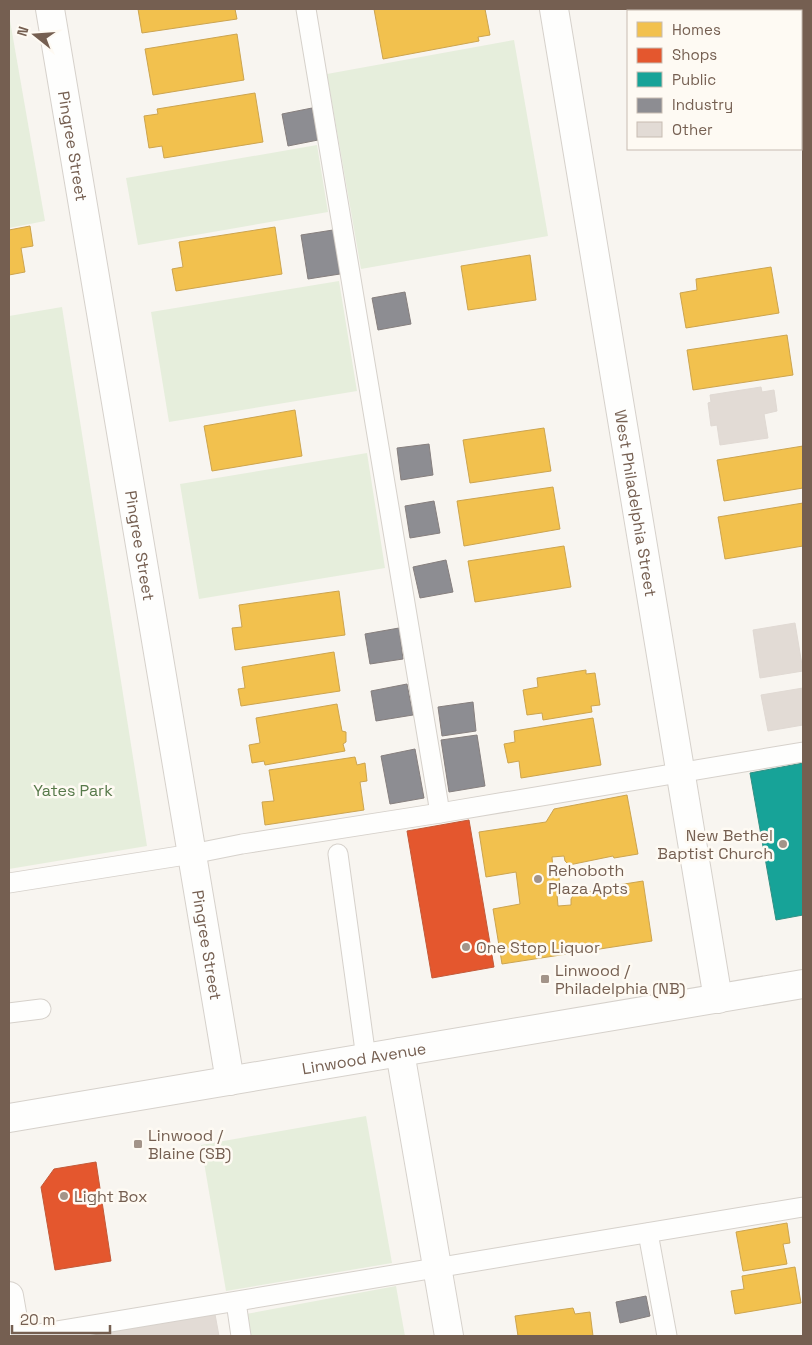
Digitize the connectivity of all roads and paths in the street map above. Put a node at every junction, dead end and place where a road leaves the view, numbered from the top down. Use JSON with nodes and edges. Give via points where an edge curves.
{"nodes":[{"id":1,"x":50,"y":9,"type":"edge"},
{"id":2,"x":306,"y":9,"type":"edge"},
{"id":3,"x":554,"y":9,"type":"edge"},
{"id":4,"x":803,"y":752,"type":"edge"},
{"id":5,"x":681,"y":772,"type":"junction"},
{"id":6,"x":440,"y":813,"type":"junction"},
{"id":7,"x":192,"y":854,"type":"junction"},
{"id":8,"x":338,"y":854,"type":"dead end"},
{"id":9,"x":9,"y":884,"type":"edge"},
{"id":10,"x":803,"y":984,"type":"edge"},
{"id":11,"x":718,"y":999,"type":"junction"},
{"id":12,"x":41,"y":1009,"type":"dead end"},
{"id":13,"x":9,"y":1013,"type":"edge"},
{"id":14,"x":400,"y":1052,"type":"junction"},
{"id":15,"x":366,"y":1058,"type":"junction"},
{"id":16,"x":230,"y":1081,"type":"junction"},
{"id":17,"x":9,"y":1118,"type":"edge"},
{"id":18,"x":803,"y":1208,"type":"edge"},
{"id":19,"x":648,"y":1233,"type":"junction"},
{"id":20,"x":437,"y":1268,"type":"junction"},
{"id":21,"x":9,"y":1296,"type":"edge"},
{"id":22,"x":236,"y":1302,"type":"junction"},
{"id":23,"x":16,"y":1336,"type":"edge"},
{"id":24,"x":26,"y":1336,"type":"edge"},
{"id":25,"x":241,"y":1336,"type":"edge"},
{"id":26,"x":448,"y":1336,"type":"edge"},
{"id":27,"x":667,"y":1336,"type":"edge"}],
"edges":[{"from":1,"to":7,"type":"street","name":"Pingree Street"},
{"from":2,"to":6,"type":"lane"},
{"from":3,"to":5,"type":"street","name":"West Philadelphia Street"},
{"from":4,"to":5,"type":"lane"},
{"from":5,"to":6,"type":"lane"},
{"from":5,"to":11,"type":"street","name":"West Philadelphia Street"},
{"from":6,"to":7,"type":"lane"},
{"from":7,"to":9,"type":"lane"},
{"from":7,"to":16,"type":"street","name":"Pingree Street"},
{"from":8,"to":15,"type":"lane"},
{"from":10,"to":11,"type":"street","name":"Linwood Avenue"},
{"from":11,"to":14,"type":"street","name":"Linwood Avenue"},
{"from":12,"to":13,"type":"lane"},
{"from":14,"to":15,"type":"street","name":"Linwood Avenue"},
{"from":14,"to":20,"type":"street"},
{"from":15,"to":16,"type":"street","name":"Linwood Avenue"},
{"from":16,"to":17,"type":"street","name":"Linwood Avenue"},
{"from":18,"to":19,"type":"lane"},
{"from":19,"to":20,"type":"lane"},
{"from":19,"to":27,"type":"lane"},
{"from":20,"to":22,"type":"lane"},
{"from":20,"to":26,"type":"street"},
{"from":21,"to":23,"type":"street"},
{"from":22,"to":24,"type":"lane"},
{"from":22,"to":25,"type":"lane"}]}
